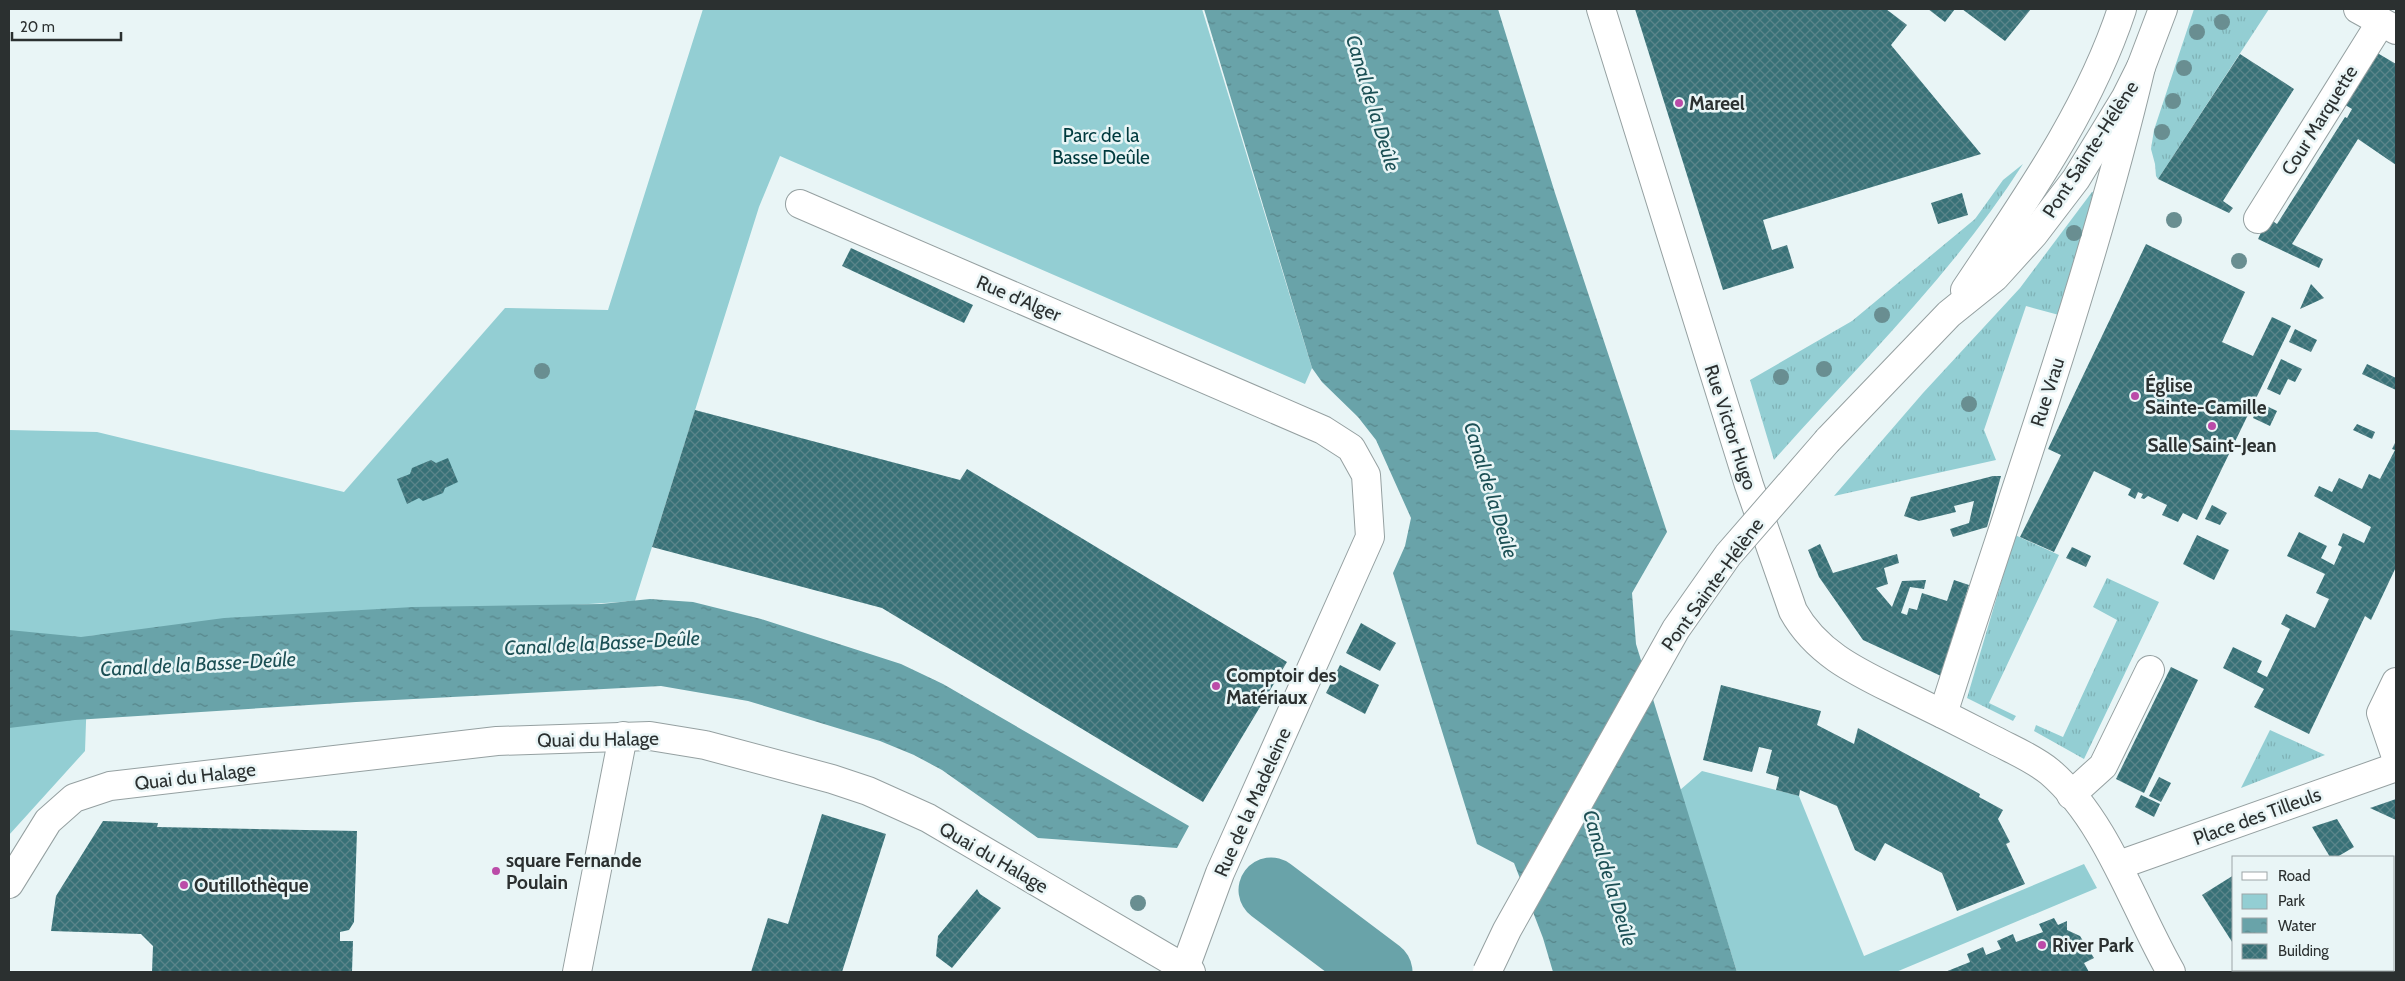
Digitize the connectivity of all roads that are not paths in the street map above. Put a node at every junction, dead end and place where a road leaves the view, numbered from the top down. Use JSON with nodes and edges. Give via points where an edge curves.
{"nodes":[{"id":1,"x":1601,"y":9,"type":"edge"},
{"id":2,"x":2122,"y":9,"type":"edge"},
{"id":3,"x":2163,"y":9,"type":"edge"},
{"id":4,"x":2358,"y":9,"type":"edge"},
{"id":5,"x":2389,"y":26,"type":"edge"},
{"id":6,"x":2141,"y":67,"type":"junction"},
{"id":7,"x":800,"y":204,"type":"dead end"},
{"id":8,"x":2258,"y":219,"type":"dead end"},
{"id":9,"x":1949,"y":314,"type":"junction"},
{"id":10,"x":1238,"y":392,"type":"joint"},
{"id":11,"x":2150,"y":670,"type":"dead end"},
{"id":12,"x":2396,"y":682,"type":"edge"},
{"id":13,"x":1943,"y":714,"type":"junction"},
{"id":14,"x":623,"y":736,"type":"junction"},
{"id":15,"x":2396,"y":757,"type":"edge"},
{"id":16,"x":2396,"y":767,"type":"edge"},
{"id":17,"x":2071,"y":795,"type":"junction"},
{"id":18,"x":2119,"y":865,"type":"junction"},
{"id":19,"x":9,"y":884,"type":"edge"},
{"id":20,"x":1188,"y":970,"type":"edge"},
{"id":21,"x":577,"y":972,"type":"edge"},
{"id":22,"x":1487,"y":972,"type":"edge"},
{"id":23,"x":2171,"y":972,"type":"edge"}],
"edges":[{"from":1,"to":13,"type":"street","name":"Rue Victor Hugo","via":[[1748,485],[1793,611],[1814,641],[1841,663]]},
{"from":2,"to":9,"type":"street","name":"Pont Sainte-Hélène","via":[[2113,36],[2066,136]]},
{"from":3,"to":6,"type":"street","name":"Pont Sainte-Hélène"},
{"from":4,"to":5,"type":"street"},
{"from":5,"to":8,"type":"street","name":"Cour Marquette"},
{"from":6,"to":9,"type":"street","name":"Pont Sainte-Hélène","via":[[2109,126],[2056,205],[1995,278]]},
{"from":6,"to":13,"type":"street","name":"Rue Vrau","via":[[2121,154],[2089,260]]},
{"from":7,"to":10,"type":"street","name":"Rue d'Alger"},
{"from":9,"to":22,"type":"street","name":"Pont Sainte-Hélène","bridge":true,"via":[[1828,440],[1744,535],[1676,629],[1507,930]]},
{"from":10,"to":20,"type":"street","name":"Rue de la Madeleine","via":[[1323,430],[1350,448],[1366,475],[1370,538],[1217,880]]},
{"from":11,"to":17,"type":"street","via":[[2103,766]]},
{"from":12,"to":15,"type":"street","via":[[2381,714]]},
{"from":13,"to":17,"type":"street","name":"Rue Victor Hugo","via":[[2037,763]]},
{"from":14,"to":19,"type":"street","name":"Quai du Halage","via":[[487,742],[110,786],[74,798],[48,821]]},
{"from":14,"to":20,"type":"street","name":"Quai du Halage","via":[[665,738],[705,745],[832,779],[898,803]]},
{"from":14,"to":21,"type":"street"},
{"from":16,"to":18,"type":"street","name":"Place des Tilleuls"},
{"from":17,"to":18,"type":"street","name":"Rue Victor Hugo"},
{"from":18,"to":23,"type":"street","name":"Rue Victor Hugo","via":[[2154,944]]}]}
